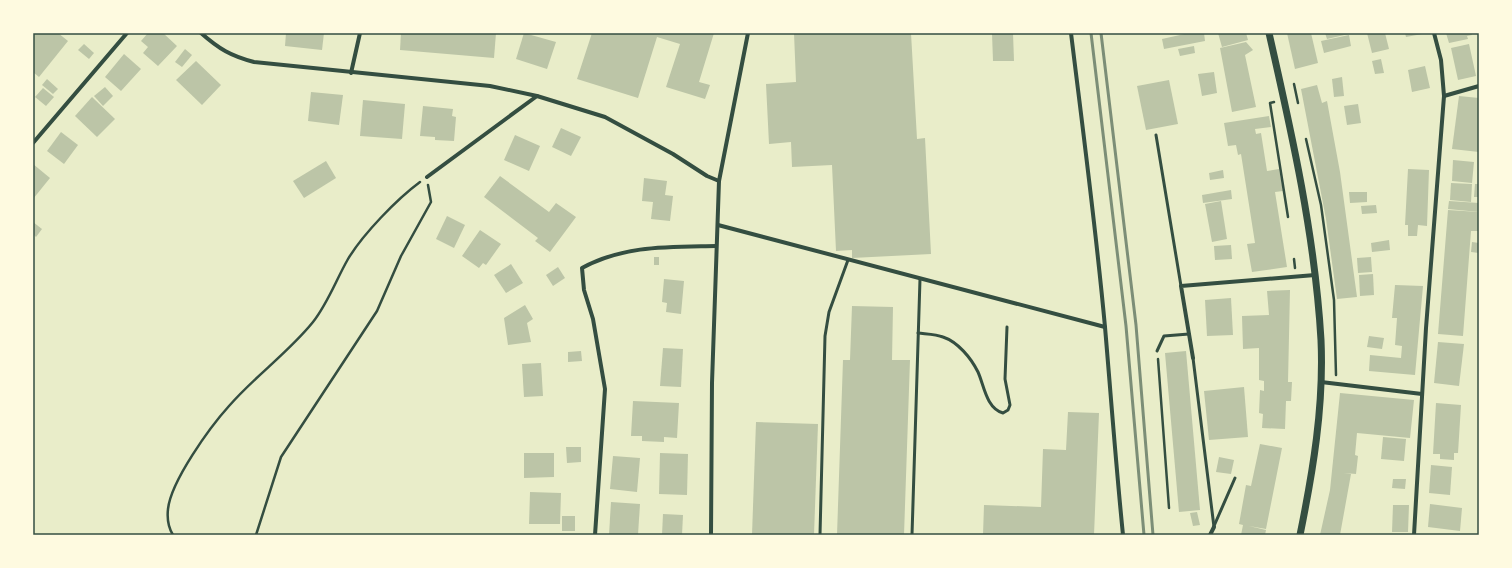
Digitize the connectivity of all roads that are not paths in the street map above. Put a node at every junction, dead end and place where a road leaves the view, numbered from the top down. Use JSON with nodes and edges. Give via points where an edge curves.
{"nodes":[{"id":1,"x":127,"y":33,"type":"edge"},
{"id":2,"x":201,"y":33,"type":"edge"},
{"id":3,"x":360,"y":33,"type":"edge"},
{"id":4,"x":748,"y":33,"type":"edge"},
{"id":5,"x":1071,"y":33,"type":"edge"},
{"id":6,"x":1269,"y":33,"type":"edge"},
{"id":7,"x":1434,"y":33,"type":"edge"},
{"id":8,"x":351,"y":72,"type":"junction"},
{"id":9,"x":1479,"y":86,"type":"edge"},
{"id":10,"x":537,"y":96,"type":"junction"},
{"id":11,"x":1444,"y":96,"type":"junction"},
{"id":12,"x":1156,"y":135,"type":"dead end"},
{"id":13,"x":33,"y":143,"type":"edge"},
{"id":14,"x":427,"y":177,"type":"road end"},
{"id":15,"x":719,"y":181,"type":"junction"},
{"id":16,"x":718,"y":225,"type":"junction"},
{"id":17,"x":716,"y":246,"type":"junction"},
{"id":18,"x":848,"y":260,"type":"junction"},
{"id":19,"x":1315,"y":275,"type":"junction"},
{"id":20,"x":920,"y":279,"type":"junction"},
{"id":21,"x":1181,"y":286,"type":"junction"},
{"id":22,"x":1007,"y":327,"type":"dead end"},
{"id":23,"x":1105,"y":327,"type":"junction"},
{"id":24,"x":918,"y":333,"type":"junction"},
{"id":25,"x":1188,"y":334,"type":"junction"},
{"id":26,"x":1158,"y":350,"type":"road end"},
{"id":27,"x":1193,"y":358,"type":"joint"},
{"id":28,"x":1320,"y":382,"type":"junction"},
{"id":29,"x":1422,"y":394,"type":"junction"},
{"id":30,"x":1235,"y":478,"type":"dead end"},
{"id":31,"x":1214,"y":527,"type":"junction"},
{"id":32,"x":595,"y":535,"type":"edge"},
{"id":33,"x":711,"y":535,"type":"edge"},
{"id":34,"x":820,"y":535,"type":"edge"},
{"id":35,"x":912,"y":535,"type":"edge"},
{"id":36,"x":1123,"y":535,"type":"edge"},
{"id":37,"x":1210,"y":535,"type":"edge"},
{"id":38,"x":1300,"y":535,"type":"edge"},
{"id":39,"x":1414,"y":535,"type":"edge"}],
"edges":[{"from":1,"to":13,"type":"street"},
{"from":2,"to":8,"type":"street","via":[[218,48],[254,62]]},
{"from":3,"to":8,"type":"street"},
{"from":4,"to":15,"type":"street"},
{"from":5,"to":23,"type":"street"},
{"from":6,"to":19,"type":"street","via":[[1299,173]]},
{"from":7,"to":11,"type":"street","via":[[1441,60]]},
{"from":8,"to":10,"type":"street","via":[[490,86]]},
{"from":9,"to":11,"type":"street"},
{"from":10,"to":14,"type":"street"},
{"from":10,"to":15,"type":"street","via":[[605,117]]},
{"from":11,"to":29,"type":"street"},
{"from":12,"to":21,"type":"lane"},
{"from":15,"to":16,"type":"street"},
{"from":16,"to":17,"type":"street"},
{"from":16,"to":18,"type":"street"},
{"from":17,"to":32,"type":"street","via":[[648,247],[594,261],[582,268],[584,290],[593,319],[606,390]]},
{"from":17,"to":33,"type":"street"},
{"from":18,"to":20,"type":"street"},
{"from":18,"to":34,"type":"lane","via":[[829,312],[825,336]]},
{"from":19,"to":21,"type":"street"},
{"from":19,"to":28,"type":"street","via":[[1321,341]]},
{"from":20,"to":23,"type":"street"},
{"from":20,"to":24,"type":"lane"},
{"from":21,"to":25,"type":"street"},
{"from":22,"to":24,"type":"lane","via":[[1005,379],[1010,405],[1003,413],[993,407],[978,372],[959,347],[942,336]]},
{"from":23,"to":36,"type":"street"},
{"from":24,"to":35,"type":"lane"},
{"from":25,"to":26,"type":"lane","via":[[1164,336]]},
{"from":25,"to":27,"type":"street"},
{"from":27,"to":31,"type":"lane"},
{"from":28,"to":29,"type":"street"},
{"from":28,"to":38,"type":"street","via":[[1316,447]]},
{"from":29,"to":39,"type":"street"},
{"from":30,"to":31,"type":"lane"},
{"from":31,"to":37,"type":"street"}]}
